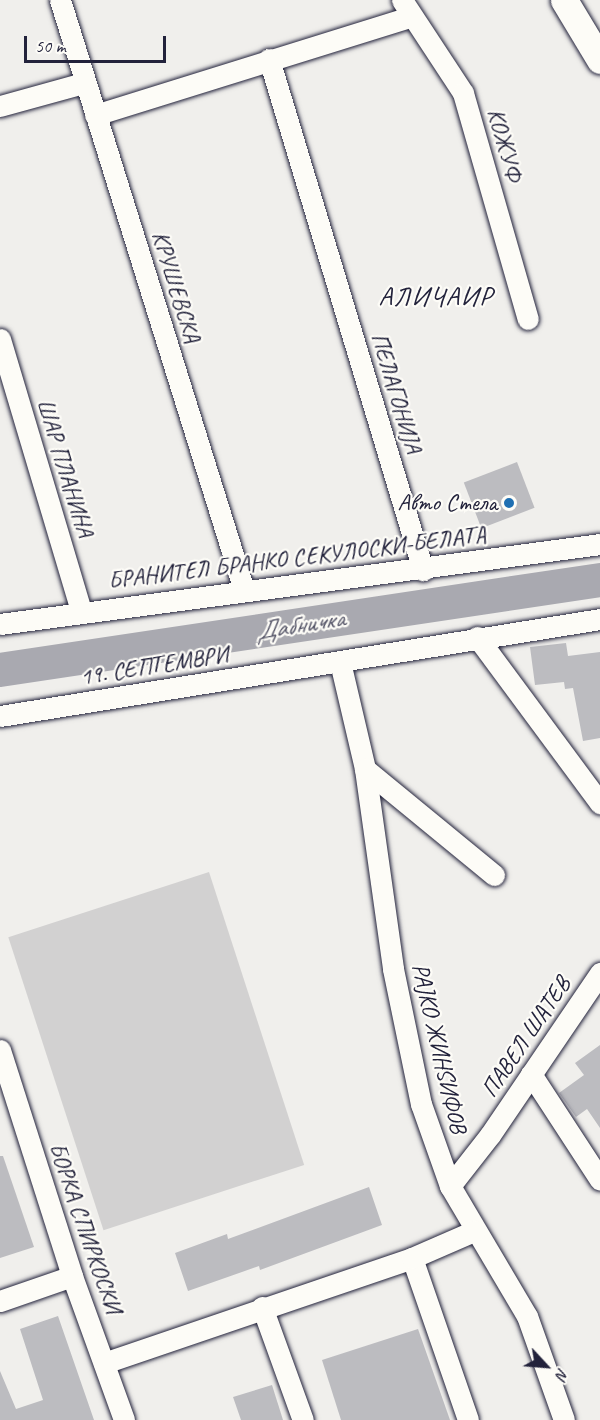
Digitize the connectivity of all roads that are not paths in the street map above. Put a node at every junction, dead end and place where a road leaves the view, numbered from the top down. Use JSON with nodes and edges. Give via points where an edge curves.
{"nodes":[{"id":1,"x":60,"y":0,"type":"edge"},
{"id":2,"x":564,"y":0,"type":"edge"},
{"id":3,"x":407,"y":8,"type":"edge"},
{"id":4,"x":269,"y":59,"type":"junction"},
{"id":5,"x":600,"y":60,"type":"edge"},
{"id":6,"x":83,"y":83,"type":"junction"},
{"id":7,"x":0,"y":106,"type":"edge"},
{"id":8,"x":95,"y":116,"type":"junction"},
{"id":9,"x":528,"y":319,"type":"dead end"},
{"id":10,"x":0,"y":339,"type":"edge"},
{"id":11,"x":600,"y":544,"type":"edge"},
{"id":12,"x":423,"y":570,"type":"junction"},
{"id":13,"x":244,"y":590,"type":"junction"},
{"id":14,"x":81,"y":611,"type":"junction"},
{"id":15,"x":600,"y":619,"type":"edge"},
{"id":16,"x":0,"y":624,"type":"edge"},
{"id":17,"x":477,"y":637,"type":"junction"},
{"id":18,"x":340,"y":662,"type":"junction"},
{"id":19,"x":0,"y":716,"type":"edge"},
{"id":20,"x":365,"y":769,"type":"junction"},
{"id":21,"x":600,"y":803,"type":"edge"},
{"id":22,"x":494,"y":875,"type":"dead end"},
{"id":23,"x":600,"y":973,"type":"edge"},
{"id":24,"x":0,"y":1050,"type":"edge"},
{"id":25,"x":531,"y":1074,"type":"junction"},
{"id":26,"x":600,"y":1180,"type":"edge"},
{"id":27,"x":450,"y":1186,"type":"junction"},
{"id":28,"x":474,"y":1231,"type":"junction"},
{"id":29,"x":412,"y":1258,"type":"junction"},
{"id":30,"x":72,"y":1276,"type":"junction"},
{"id":31,"x":0,"y":1301,"type":"edge"},
{"id":32,"x":262,"y":1307,"type":"junction"},
{"id":33,"x":104,"y":1363,"type":"junction"},
{"id":34,"x":124,"y":1420,"type":"edge"},
{"id":35,"x":303,"y":1420,"type":"edge"},
{"id":36,"x":468,"y":1420,"type":"edge"},
{"id":37,"x":564,"y":1420,"type":"edge"}],
"edges":[{"from":1,"to":6,"type":"street","name":"КРУШЕВСКА"},
{"from":2,"to":5,"type":"main road"},
{"from":3,"to":4,"type":"street"},
{"from":3,"to":9,"type":"street","name":"КОЖУФ","via":[[463,93]]},
{"from":4,"to":8,"type":"street"},
{"from":4,"to":12,"type":"street","name":"ПЕЛАГОНИЈА"},
{"from":6,"to":7,"type":"street"},
{"from":6,"to":8,"type":"street","name":"КРУШЕВСКА"},
{"from":8,"to":13,"type":"street","name":"КРУШЕВСКА"},
{"from":10,"to":14,"type":"street","name":"ШАР ПЛАНИНА"},
{"from":11,"to":12,"type":"street","name":"БРАНИТЕЛ БРАНКО СЕКУЛОСКИ-БЕЛАТА"},
{"from":12,"to":13,"type":"street","name":"БРАНИТЕЛ БРАНКО СЕКУЛОСКИ-БЕЛАТА"},
{"from":13,"to":14,"type":"street","name":"БРАНИТЕЛ БРАНКО СЕКУЛОСКИ-БЕЛАТА"},
{"from":14,"to":16,"type":"street","name":"БРАНИТЕЛ БРАНКО СЕКУЛОСКИ-БЕЛАТА"},
{"from":15,"to":17,"type":"street","name":"19. СЕПТЕМВРИ"},
{"from":17,"to":18,"type":"street","name":"19. СЕПТЕМВРИ"},
{"from":17,"to":21,"type":"street"},
{"from":18,"to":19,"type":"street","name":"19. СЕПТЕМВРИ"},
{"from":18,"to":20,"type":"street","name":"РАЈКО ЖИНЅИФОВ"},
{"from":20,"to":22,"type":"street"},
{"from":20,"to":27,"type":"street","name":"РАЈКО ЖИНЅИФОВ","via":[[396,980],[421,1104]]},
{"from":23,"to":25,"type":"street","name":"ПАВЕЛ ШАТЕВ"},
{"from":24,"to":30,"type":"street","name":"БОРКА СПИРКОСКИ"},
{"from":25,"to":26,"type":"street"},
{"from":25,"to":27,"type":"street","name":"ПАВЕЛ ШАТЕВ"},
{"from":27,"to":28,"type":"street","name":"РАЈКО ЖИНЅИФОВ"},
{"from":28,"to":29,"type":"street"},
{"from":28,"to":37,"type":"street","name":"РАЈКО ЖИНЅИФОВ","via":[[527,1316]]},
{"from":29,"to":32,"type":"street"},
{"from":29,"to":36,"type":"street"},
{"from":30,"to":31,"type":"street"},
{"from":30,"to":33,"type":"street","name":"БОРКА СПИРКОСКИ"},
{"from":32,"to":33,"type":"street"},
{"from":32,"to":35,"type":"street"},
{"from":33,"to":34,"type":"street","name":"БОРКА СПИРКОСКИ"}]}
